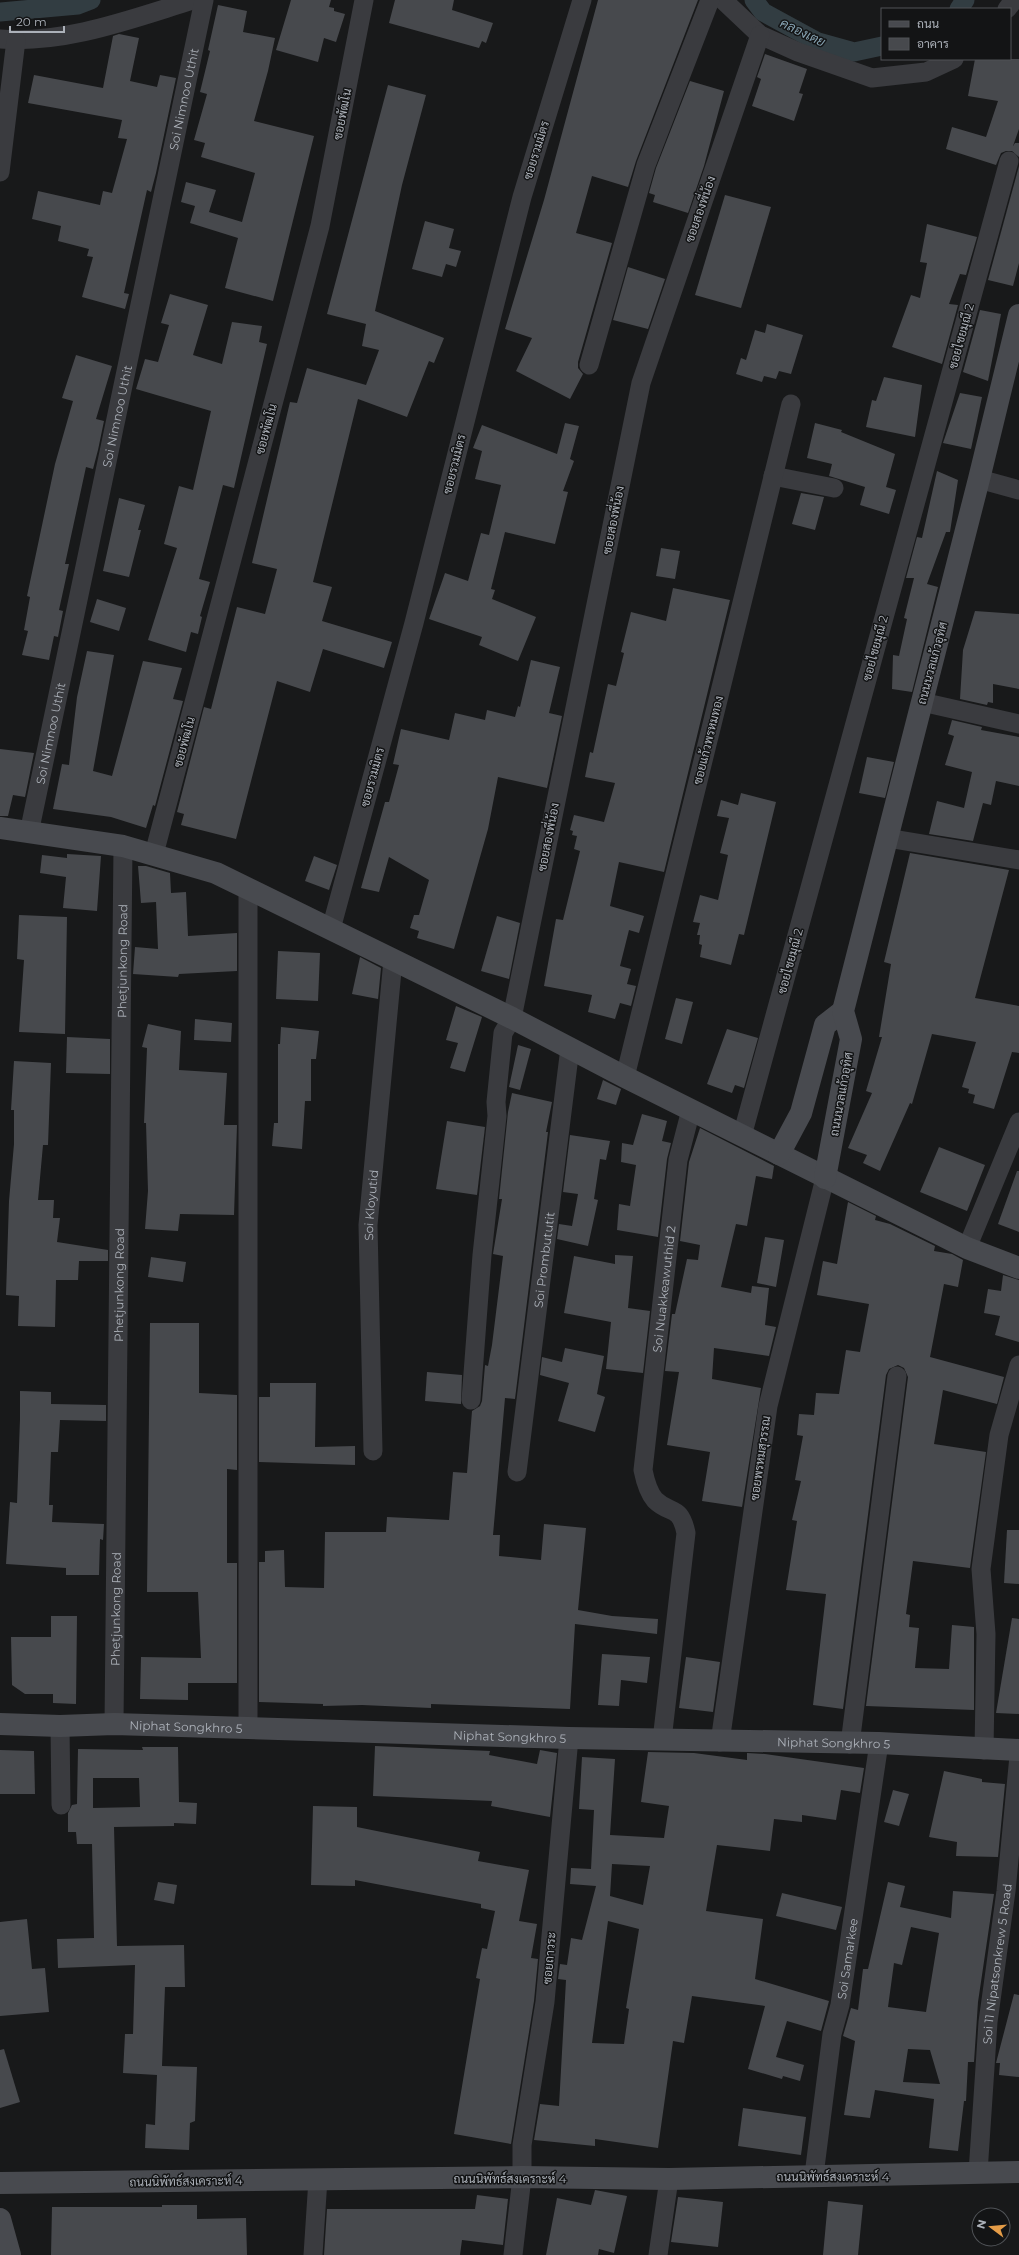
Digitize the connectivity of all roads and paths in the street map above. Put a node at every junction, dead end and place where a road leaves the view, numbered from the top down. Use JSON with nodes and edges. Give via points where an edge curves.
{"nodes":[{"id":1,"x":193,"y":0,"type":"edge"},
{"id":2,"x":204,"y":0,"type":"edge"},
{"id":3,"x":364,"y":0,"type":"edge"},
{"id":4,"x":582,"y":0,"type":"edge"},
{"id":5,"x":710,"y":0,"type":"edge"},
{"id":6,"x":723,"y":0,"type":"edge"},
{"id":7,"x":1014,"y":0,"type":"edge"},
{"id":8,"x":1008,"y":8,"type":"edge"},
{"id":9,"x":760,"y":35,"type":"junction"},
{"id":10,"x":8,"y":39,"type":"edge"},
{"id":11,"x":952,"y":60,"type":"edge"},
{"id":12,"x":1009,"y":161,"type":"dead end"},
{"id":13,"x":0,"y":172,"type":"edge"},
{"id":14,"x":1019,"y":315,"type":"edge"},
{"id":15,"x":590,"y":365,"type":"dead end"},
{"id":16,"x":791,"y":404,"type":"dead end"},
{"id":17,"x":773,"y":476,"type":"junction"},
{"id":18,"x":980,"y":479,"type":"junction"},
{"id":19,"x":834,"y":488,"type":"dead end"},
{"id":20,"x":1019,"y":490,"type":"edge"},
{"id":21,"x":922,"y":702,"type":"junction"},
{"id":22,"x":1019,"y":724,"type":"edge"},
{"id":23,"x":0,"y":828,"type":"edge"},
{"id":24,"x":29,"y":833,"type":"junction"},
{"id":25,"x":887,"y":838,"type":"junction"},
{"id":26,"x":123,"y":846,"type":"junction"},
{"id":27,"x":154,"y":854,"type":"junction"},
{"id":28,"x":1019,"y":860,"type":"edge"},
{"id":29,"x":248,"y":888,"type":"junction"},
{"id":30,"x":331,"y":929,"type":"junction"},
{"id":31,"x":393,"y":960,"type":"junction"},
{"id":32,"x":843,"y":1011,"type":"junction"},
{"id":33,"x":512,"y":1018,"type":"junction"},
{"id":34,"x":570,"y":1048,"type":"junction"},
{"id":35,"x":625,"y":1077,"type":"junction"},
{"id":36,"x":690,"y":1110,"type":"junction"},
{"id":37,"x":1019,"y":1123,"type":"edge"},
{"id":38,"x":742,"y":1136,"type":"junction"},
{"id":39,"x":779,"y":1154,"type":"junction"},
{"id":40,"x":825,"y":1178,"type":"junction"},
{"id":41,"x":967,"y":1248,"type":"junction"},
{"id":42,"x":1019,"y":1268,"type":"edge"},
{"id":43,"x":1019,"y":1365,"type":"edge"},
{"id":44,"x":897,"y":1376,"type":"dead end"},
{"id":45,"x":471,"y":1400,"type":"dead end"},
{"id":46,"x":373,"y":1450,"type":"dead end"},
{"id":47,"x":517,"y":1472,"type":"dead end"},
{"id":48,"x":0,"y":1724,"type":"edge"},
{"id":49,"x":114,"y":1724,"type":"junction"},
{"id":50,"x":60,"y":1726,"type":"junction"},
{"id":51,"x":248,"y":1729,"type":"junction"},
{"id":52,"x":569,"y":1738,"type":"junction"},
{"id":53,"x":662,"y":1740,"type":"junction"},
{"id":54,"x":720,"y":1742,"type":"junction"},
{"id":55,"x":879,"y":1743,"type":"junction"},
{"id":56,"x":850,"y":1744,"type":"junction"},
{"id":57,"x":984,"y":1750,"type":"junction"},
{"id":58,"x":1019,"y":1750,"type":"edge"},
{"id":59,"x":1019,"y":1756,"type":"edge"},
{"id":60,"x":61,"y":1805,"type":"dead end"},
{"id":61,"x":978,"y":2172,"type":"junction"},
{"id":62,"x":1019,"y":2172,"type":"edge"},
{"id":63,"x":814,"y":2175,"type":"junction"},
{"id":64,"x":522,"y":2177,"type":"junction"},
{"id":65,"x":318,"y":2179,"type":"junction"},
{"id":66,"x":669,"y":2179,"type":"junction"},
{"id":67,"x":0,"y":2183,"type":"edge"},
{"id":68,"x":0,"y":2219,"type":"edge"},
{"id":69,"x":10,"y":2255,"type":"edge"},
{"id":70,"x":313,"y":2255,"type":"edge"},
{"id":71,"x":513,"y":2255,"type":"edge"},
{"id":72,"x":658,"y":2255,"type":"edge"}],
"edges":[{"from":1,"to":10,"type":"street","via":[[90,32]]},
{"from":2,"to":24,"type":"street","name":"Soi Nimnoo Uthit"},
{"from":3,"to":27,"type":"street","name":"ซอยพัฒโน","via":[[320,226]]},
{"from":4,"to":30,"type":"street","name":"ซอยรวมมิตร","via":[[522,197],[414,623]]},
{"from":5,"to":15,"type":"street","via":[[646,165]]},
{"from":6,"to":9,"type":"street"},
{"from":7,"to":8,"type":"street"},
{"from":9,"to":11,"type":"street","via":[[798,52],[872,78],[926,72]]},
{"from":9,"to":33,"type":"street","name":"ซอยสองพี่น้อง","via":[[641,383]]},
{"from":10,"to":13,"type":"street"},
{"from":12,"to":38,"type":"street","name":"ซอยไชยมุณี 2"},
{"from":14,"to":18,"type":"street","name":"ถนนนวลแก้วอุทิศ"},
{"from":16,"to":17,"type":"street","name":"ซอยแก้วพรหมทอง"},
{"from":17,"to":19,"type":"street"},
{"from":17,"to":35,"type":"street","name":"ซอยแก้วพรหมทอง"},
{"from":18,"to":20,"type":"street"},
{"from":18,"to":21,"type":"street","name":"ถนนนวลแก้วอุทิศ"},
{"from":21,"to":22,"type":"street"},
{"from":21,"to":25,"type":"street","name":"ถนนนวลแก้วอุทิศ"},
{"from":23,"to":24,"type":"street"},
{"from":24,"to":26,"type":"street"},
{"from":25,"to":28,"type":"street"},
{"from":25,"to":32,"type":"street","name":"ถนนนวลแก้วอุทิศ"},
{"from":26,"to":27,"type":"street"},
{"from":26,"to":49,"type":"street","name":"Phetjunkong Road"},
{"from":27,"to":29,"type":"street","via":[[216,873]]},
{"from":29,"to":30,"type":"street"},
{"from":29,"to":51,"type":"street"},
{"from":30,"to":31,"type":"street"},
{"from":31,"to":33,"type":"street"},
{"from":31,"to":46,"type":"street","name":"Soi Kloyutid","via":[[368,1226]]},
{"from":32,"to":39,"type":"street","via":[[825,1025],[801,1113]]},
{"from":32,"to":40,"type":"street","name":"ถนนนวลแก้วอุทิศ","via":[[851,1039]]},
{"from":33,"to":34,"type":"street"},
{"from":33,"to":45,"type":"street","name":"ซอยสองพี่น้อง","via":[[503,1033],[499,1070]]},
{"from":34,"to":35,"type":"street"},
{"from":34,"to":47,"type":"street","name":"Soi Prombututit"},
{"from":35,"to":36,"type":"street"},
{"from":36,"to":38,"type":"street"},
{"from":36,"to":53,"type":"street","name":"Soi Nuakkeawuthid 2","via":[[678,1160],[643,1470],[655,1500],[679,1515],[686,1533]]},
{"from":37,"to":41,"type":"street"},
{"from":38,"to":39,"type":"street"},
{"from":39,"to":40,"type":"street"},
{"from":40,"to":41,"type":"street"},
{"from":40,"to":54,"type":"street","name":"ซอยพรหมสุวรรณ","via":[[768,1406]]},
{"from":41,"to":42,"type":"street"},
{"from":43,"to":57,"type":"street","via":[[999,1435],[981,1569],[986,1634]]},
{"from":44,"to":56,"type":"street"},
{"from":48,"to":50,"type":"street","name":"Niphat Songkhro 5"},
{"from":49,"to":50,"type":"street","name":"Niphat Songkhro 5"},
{"from":49,"to":51,"type":"street","name":"Niphat Songkhro 5"},
{"from":50,"to":60,"type":"street"},
{"from":51,"to":52,"type":"street","name":"Niphat Songkhro 5"},
{"from":52,"to":53,"type":"street","name":"Niphat Songkhro 5"},
{"from":52,"to":64,"type":"street","name":"ซอยถาวระ","via":[[545,2002],[522,2145]]},
{"from":53,"to":54,"type":"street","name":"Niphat Songkhro 5"},
{"from":54,"to":56,"type":"street","name":"Niphat Songkhro 5"},
{"from":55,"to":56,"type":"street","name":"Niphat Songkhro 5"},
{"from":55,"to":57,"type":"street","name":"Niphat Songkhro 5"},
{"from":55,"to":63,"type":"street","name":"Soi Samarkee","via":[[840,2005],[832,2034]]},
{"from":57,"to":58,"type":"street","name":"Niphat Songkhro 5"},
{"from":59,"to":61,"type":"street","name":"Soi 11 Nipatsonkrew 5 Road","via":[[1006,1892],[988,2022]]},
{"from":61,"to":62,"type":"street","name":"ถนนนิพัทธ์สงเคราะห์ 4"},
{"from":61,"to":63,"type":"street","name":"ถนนนิพัทธ์สงเคราะห์ 4","via":[[887,2176]]},
{"from":63,"to":66,"type":"street","name":"ถนนนิพัทธ์สงเคราะห์ 4"},
{"from":64,"to":65,"type":"street","name":"ถนนนิพัทธ์สงเคราะห์ 4"},
{"from":64,"to":66,"type":"street","name":"ถนนนิพัทธ์สงเคราะห์ 4"},
{"from":64,"to":71,"type":"street","name":"ซอยถาวระ"},
{"from":65,"to":67,"type":"street","name":"ถนนนิพัทธ์สงเคราะห์ 4"},
{"from":65,"to":70,"type":"street"},
{"from":66,"to":72,"type":"street"},
{"from":68,"to":69,"type":"street"}]}
